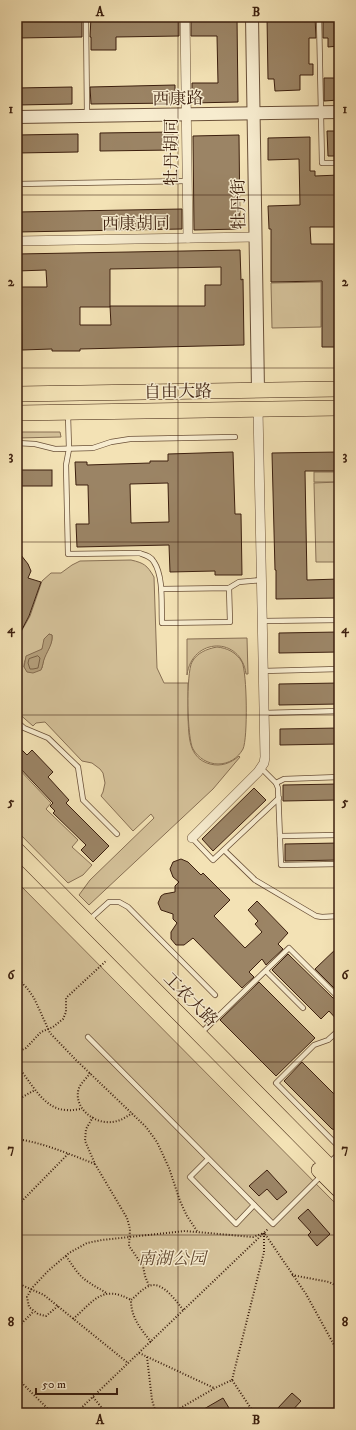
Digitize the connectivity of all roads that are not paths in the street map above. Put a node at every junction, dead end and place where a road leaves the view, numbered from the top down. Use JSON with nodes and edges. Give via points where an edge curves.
{"nodes":[{"id":1,"x":86,"y":17,"type":"edge"},
{"id":2,"x":185,"y":17,"type":"edge"},
{"id":3,"x":252,"y":17,"type":"edge"},
{"id":4,"x":319,"y":17,"type":"edge"},
{"id":5,"x":339,"y":112,"type":"edge"},
{"id":6,"x":321,"y":113,"type":"junction"},
{"id":7,"x":253,"y":114,"type":"junction"},
{"id":8,"x":187,"y":115,"type":"junction"},
{"id":9,"x":87,"y":116,"type":"junction"},
{"id":10,"x":17,"y":117,"type":"edge"},
{"id":11,"x":339,"y":163,"type":"edge"},
{"id":12,"x":187,"y":181,"type":"junction"},
{"id":13,"x":17,"y":184,"type":"edge"},
{"id":14,"x":255,"y":237,"type":"junction"},
{"id":15,"x":188,"y":238,"type":"junction"},
{"id":16,"x":17,"y":241,"type":"edge"},
{"id":17,"x":339,"y":388,"type":"edge"},
{"id":18,"x":258,"y":390,"type":"junction"},
{"id":19,"x":17,"y":394,"type":"edge"},
{"id":20,"x":339,"y":408,"type":"edge"},
{"id":21,"x":258,"y":409,"type":"junction"},
{"id":22,"x":68,"y":412,"type":"junction"},
{"id":23,"x":17,"y":413,"type":"edge"},
{"id":24,"x":235,"y":437,"type":"dead end"},
{"id":25,"x":17,"y":443,"type":"edge"},
{"id":26,"x":69,"y":448,"type":"junction"},
{"id":27,"x":261,"y":580,"type":"junction"},
{"id":28,"x":229,"y":588,"type":"junction"},
{"id":29,"x":161,"y":589,"type":"junction"},
{"id":30,"x":339,"y":620,"type":"edge"},
{"id":31,"x":262,"y":621,"type":"junction"},
{"id":32,"x":339,"y":669,"type":"edge"},
{"id":33,"x":263,"y":671,"type":"junction"},
{"id":34,"x":339,"y":711,"type":"edge"},
{"id":35,"x":264,"y":713,"type":"junction"},
{"id":36,"x":17,"y":722,"type":"edge"},
{"id":37,"x":261,"y":768,"type":"junction"},
{"id":38,"x":339,"y":778,"type":"edge"},
{"id":39,"x":276,"y":783,"type":"junction"},
{"id":40,"x":278,"y":798,"type":"junction"},
{"id":41,"x":117,"y":834,"type":"dead end"},
{"id":42,"x":339,"y":835,"type":"edge"},
{"id":43,"x":280,"y":836,"type":"junction"},
{"id":44,"x":192,"y":838,"type":"joint"},
{"id":45,"x":17,"y":850,"type":"edge"},
{"id":46,"x":224,"y":850,"type":"junction"},
{"id":47,"x":339,"y":864,"type":"edge"},
{"id":48,"x":17,"y":865,"type":"edge"},
{"id":49,"x":339,"y":916,"type":"edge"},
{"id":50,"x":88,"y":922,"type":"junction"},
{"id":51,"x":266,"y":971,"type":"junction"},
{"id":52,"x":215,"y":994,"type":"dead end"},
{"id":53,"x":336,"y":995,"type":"dead end"},
{"id":54,"x":303,"y":1008,"type":"dead end"},
{"id":55,"x":339,"y":1030,"type":"edge"},
{"id":56,"x":199,"y":1034,"type":"junction"},
{"id":57,"x":88,"y":1037,"type":"dead end"},
{"id":58,"x":339,"y":1147,"type":"edge"},
{"id":59,"x":208,"y":1158,"type":"junction"},
{"id":60,"x":333,"y":1169,"type":"edge"},
{"id":61,"x":339,"y":1190,"type":"edge"},
{"id":62,"x":254,"y":1205,"type":"junction"}],
"edges":[{"from":1,"to":9,"type":"lane"},
{"from":2,"to":8,"type":"street","name":"牡丹胡同"},
{"from":3,"to":7,"type":"street","name":"牡丹街"},
{"from":4,"to":6,"type":"lane"},
{"from":5,"to":6,"type":"street","name":"西康路"},
{"from":6,"to":7,"type":"street","name":"西康路"},
{"from":6,"to":11,"type":"lane","via":[[322,163]]},
{"from":7,"to":8,"type":"street","name":"西康路"},
{"from":7,"to":14,"type":"street","name":"牡丹街"},
{"from":8,"to":9,"type":"street","name":"西康路"},
{"from":8,"to":12,"type":"street","name":"牡丹胡同"},
{"from":9,"to":10,"type":"street","name":"西康路"},
{"from":12,"to":13,"type":"lane"},
{"from":12,"to":15,"type":"street","name":"牡丹胡同"},
{"from":14,"to":15,"type":"street","name":"西康胡同"},
{"from":14,"to":18,"type":"street","name":"牡丹街"},
{"from":15,"to":16,"type":"street","name":"西康胡同"},
{"from":17,"to":18,"type":"main road","name":"自由大路"},
{"from":18,"to":19,"type":"main road","name":"自由大路"},
{"from":20,"to":21,"type":"main road","name":"自由大路"},
{"from":21,"to":22,"type":"main road","name":"自由大路"},
{"from":21,"to":27,"type":"street"},
{"from":22,"to":23,"type":"main road","name":"自由大路"},
{"from":22,"to":26,"type":"lane"},
{"from":24,"to":26,"type":"lane","via":[[130,439],[93,448]]},
{"from":25,"to":26,"type":"lane","via":[[55,449]]},
{"from":26,"to":29,"type":"lane","via":[[66,465],[68,554],[138,553],[148,556],[154,561],[159,572]]},
{"from":27,"to":28,"type":"lane","via":[[239,582]]},
{"from":27,"to":31,"type":"street"},
{"from":28,"to":29,"type":"lane"},
{"from":28,"to":29,"type":"lane","via":[[230,622],[162,623]]},
{"from":30,"to":31,"type":"lane"},
{"from":31,"to":33,"type":"street"},
{"from":32,"to":33,"type":"lane"},
{"from":33,"to":35,"type":"street"},
{"from":34,"to":35,"type":"lane"},
{"from":35,"to":37,"type":"street","via":[[265,757]]},
{"from":36,"to":41,"type":"lane","via":[[24,728],[48,738],[78,767],[83,800]]},
{"from":37,"to":39,"type":"lane"},
{"from":37,"to":44,"type":"street"},
{"from":38,"to":39,"type":"lane","via":[[284,779]]},
{"from":39,"to":40,"type":"lane"},
{"from":40,"to":43,"type":"lane"},
{"from":40,"to":46,"type":"lane"},
{"from":42,"to":43,"type":"lane"},
{"from":43,"to":47,"type":"lane","via":[[281,865]]},
{"from":44,"to":46,"type":"lane","via":[[213,860]]},
{"from":45,"to":50,"type":"main road","name":"工农大路"},
{"from":46,"to":49,"type":"lane","via":[[256,880],[316,916]]},
{"from":48,"to":60,"type":"main road","name":"工农大路","via":[[110,958]]},
{"from":50,"to":52,"type":"lane","via":[[109,902],[119,902],[128,907]]},
{"from":50,"to":56,"type":"main road","name":"工农大路"},
{"from":51,"to":53,"type":"lane","via":[[289,948]]},
{"from":51,"to":54,"type":"lane"},
{"from":51,"to":56,"type":"lane"},
{"from":55,"to":58,"type":"lane","via":[[328,1040],[314,1045],[276,1083]]},
{"from":56,"to":60,"type":"main road","name":"工农大路"},
{"from":57,"to":59,"type":"lane"},
{"from":59,"to":62,"type":"lane"},
{"from":59,"to":62,"type":"lane","via":[[190,1177],[236,1224]]},
{"from":60,"to":61,"type":"main road","name":"工农大路"},
{"from":60,"to":62,"type":"lane","via":[[273,1224]]}]}
